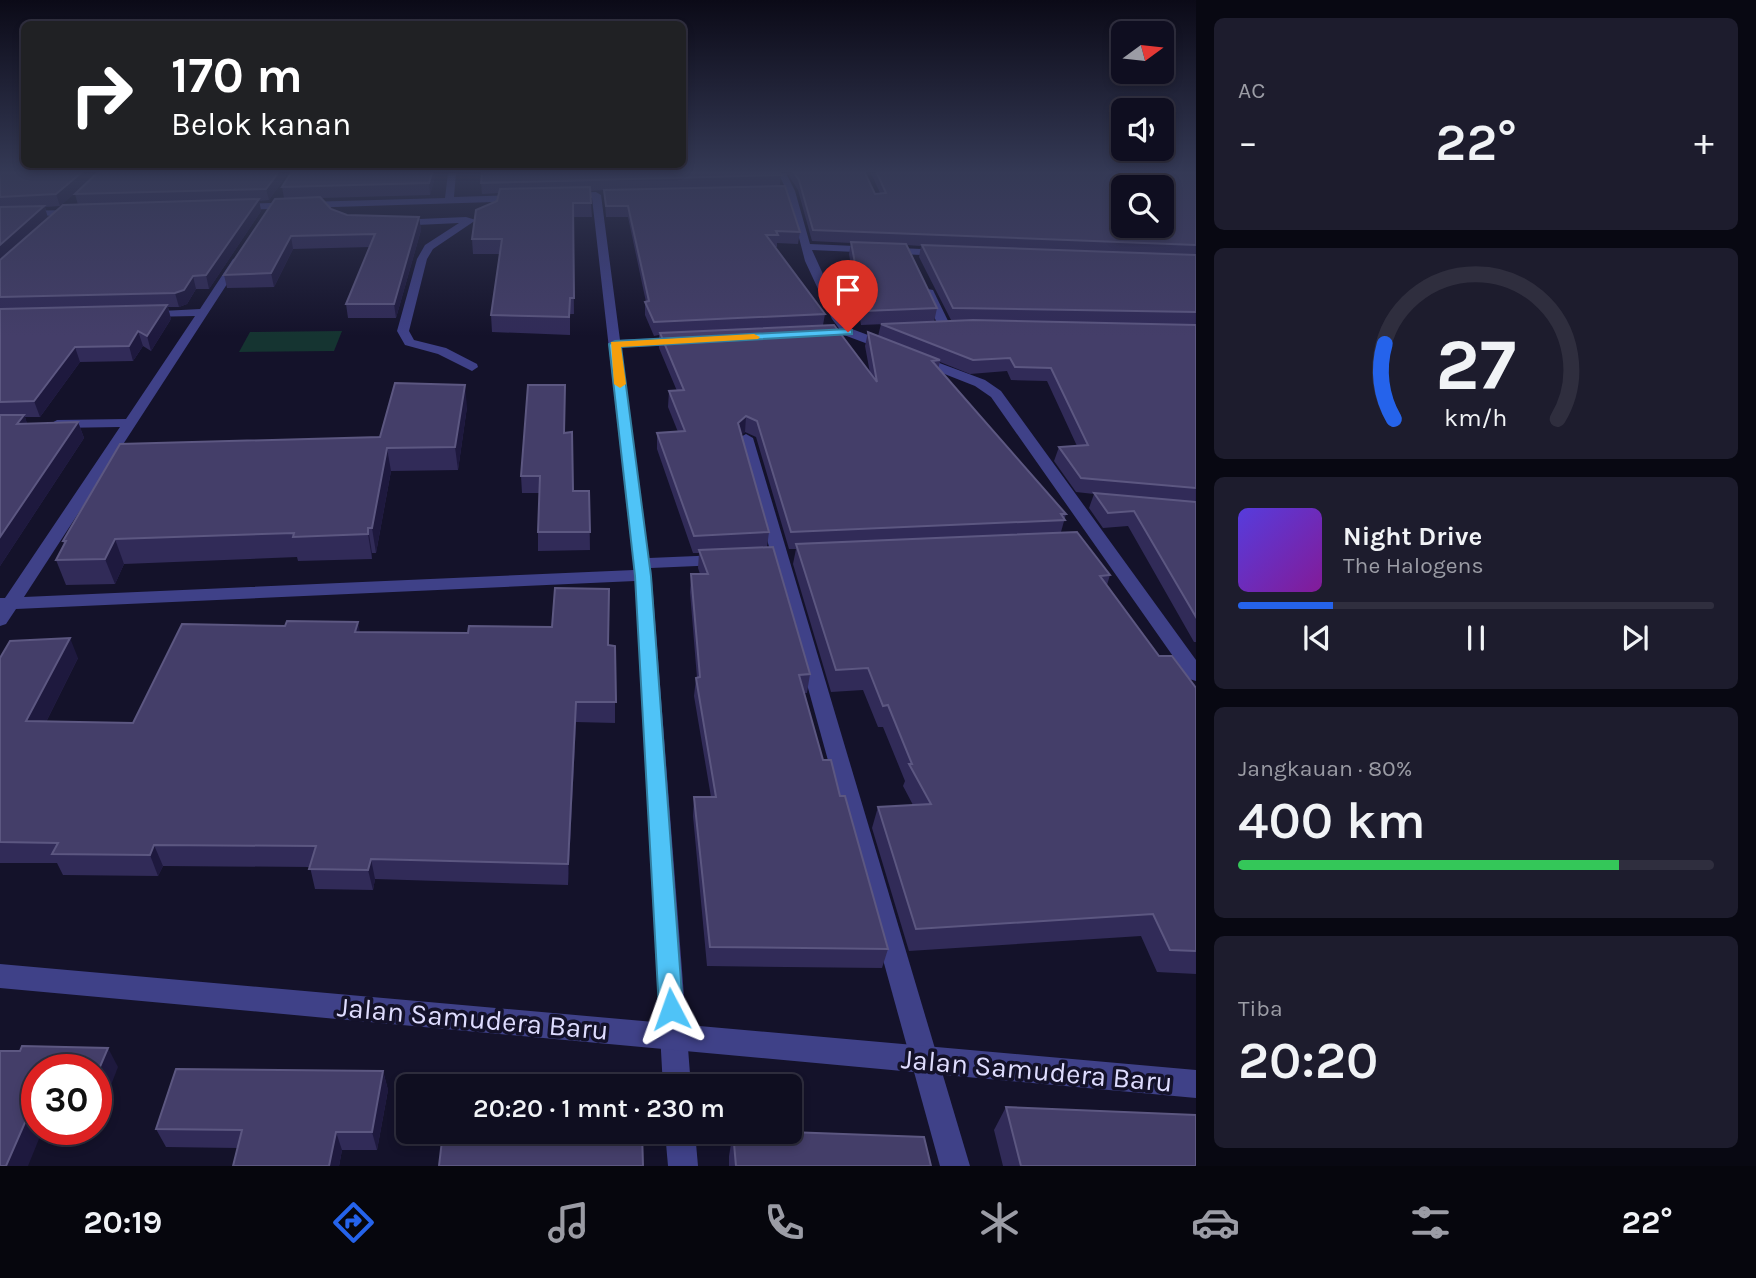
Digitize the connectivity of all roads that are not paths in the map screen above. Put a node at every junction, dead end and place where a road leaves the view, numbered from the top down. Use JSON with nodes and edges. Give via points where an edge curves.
{"nodes":[{"id":1,"x":459,"y":227,"type":"edge"},
{"id":2,"x":606,"y":227,"type":"edge"},
{"id":3,"x":798,"y":227,"type":"edge"},
{"id":4,"x":806,"y":247,"type":"junction"},
{"id":5,"x":246,"y":248,"type":"edge"},
{"id":6,"x":963,"y":254,"type":"edge"},
{"id":7,"x":914,"y":262,"type":"junction"},
{"id":8,"x":204,"y":312,"type":"junction"},
{"id":9,"x":136,"y":314,"type":"edge"},
{"id":10,"x":932,"y":328,"type":"edge"},
{"id":11,"x":876,"y":331,"type":"dead end"},
{"id":12,"x":841,"y":332,"type":"junction"},
{"id":13,"x":697,"y":340,"type":"edge"},
{"id":14,"x":615,"y":344,"type":"junction"},
{"id":15,"x":472,"y":367,"type":"dead end"},
{"id":16,"x":130,"y":423,"type":"junction"},
{"id":17,"x":39,"y":424,"type":"edge"},
{"id":18,"x":747,"y":438,"type":"dead end"},
{"id":19,"x":1070,"y":499,"type":"junction"},
{"id":20,"x":1095,"y":501,"type":"edge"},
{"id":21,"x":789,"y":557,"type":"junction"},
{"id":22,"x":757,"y":558,"type":"edge"},
{"id":23,"x":731,"y":559,"type":"edge"},
{"id":24,"x":643,"y":569,"type":"junction"},
{"id":25,"x":5,"y":604,"type":"edge"},
{"id":26,"x":0,"y":620,"type":"edge"},
{"id":27,"x":1196,"y":674,"type":"edge"},
{"id":28,"x":0,"y":976,"type":"edge"},
{"id":29,"x":673,"y":1037,"type":"junction"},
{"id":30,"x":927,"y":1060,"type":"junction"},
{"id":31,"x":676,"y":1074,"type":"edge"},
{"id":32,"x":1196,"y":1084,"type":"edge"},
{"id":33,"x":681,"y":1144,"type":"edge"},
{"id":34,"x":683,"y":1166,"type":"edge"},
{"id":35,"x":955,"y":1166,"type":"edge"}],
"edges":[{"from":1,"to":15,"type":"street","via":[[439,238],[422,258],[403,331],[410,342],[442,351]]},
{"from":2,"to":14,"type":"street"},
{"from":3,"to":4,"type":"street"},
{"from":4,"to":7,"type":"street"},
{"from":4,"to":12,"type":"street"},
{"from":5,"to":8,"type":"street"},
{"from":6,"to":7,"type":"street"},
{"from":7,"to":10,"type":"street","via":[[952,327]]},
{"from":8,"to":9,"type":"street"},
{"from":8,"to":16,"type":"street"},
{"from":11,"to":12,"type":"street"},
{"from":12,"to":19,"type":"street","via":[[992,390]]},
{"from":13,"to":14,"type":"street"},
{"from":14,"to":24,"type":"street"},
{"from":16,"to":17,"type":"street"},
{"from":16,"to":25,"type":"street"},
{"from":18,"to":21,"type":"street"},
{"from":19,"to":20,"type":"street"},
{"from":19,"to":27,"type":"street","via":[[1094,543]]},
{"from":21,"to":22,"type":"street"},
{"from":21,"to":30,"type":"street"},
{"from":23,"to":24,"type":"street"},
{"from":24,"to":25,"type":"street"},
{"from":24,"to":29,"type":"street"},
{"from":25,"to":26,"type":"street"},
{"from":28,"to":29,"type":"street","name":"Jalan Samudera Baru"},
{"from":29,"to":30,"type":"street","name":"Jalan Samudera Baru"},
{"from":29,"to":31,"type":"street"},
{"from":30,"to":32,"type":"street","name":"Jalan Samudera Baru"},
{"from":30,"to":35,"type":"street"},
{"from":33,"to":34,"type":"street"}]}
